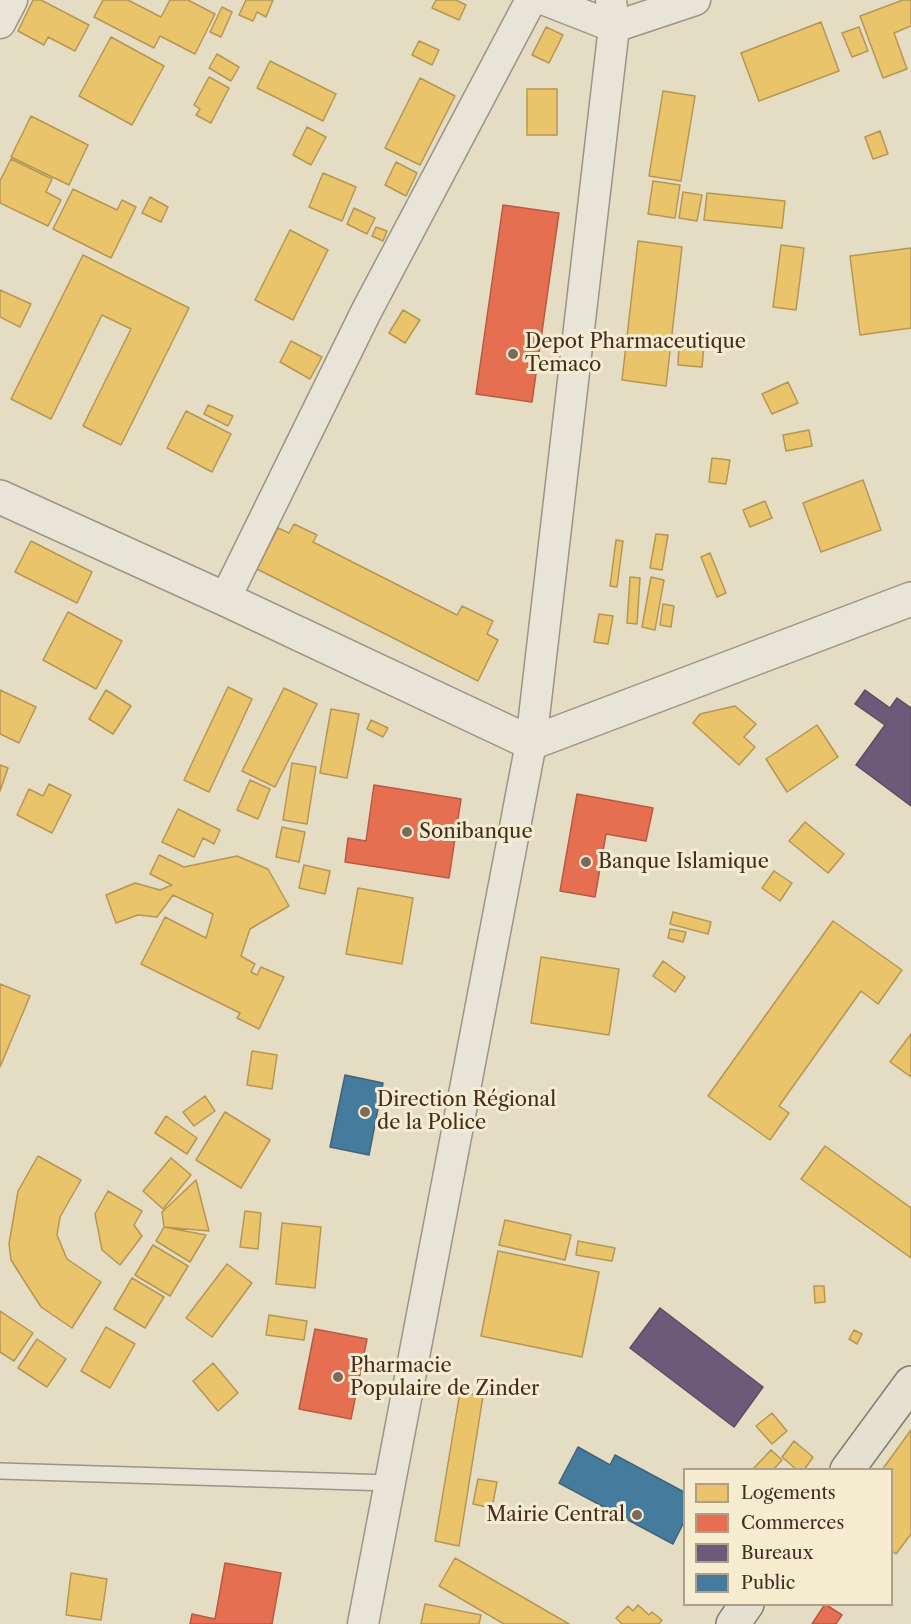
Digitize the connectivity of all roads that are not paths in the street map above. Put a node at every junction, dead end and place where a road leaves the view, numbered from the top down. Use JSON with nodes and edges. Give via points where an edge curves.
{"nodes":[{"id":1,"x":12,"y":0,"type":"edge"},
{"id":2,"x":531,"y":0,"type":"edge"},
{"id":3,"x":545,"y":0,"type":"edge"},
{"id":4,"x":695,"y":0,"type":"edge"},
{"id":5,"x":612,"y":14,"type":"edge"},
{"id":6,"x":0,"y":23,"type":"edge"},
{"id":7,"x":0,"y":497,"type":"edge"},
{"id":8,"x":225,"y":599,"type":"junction"},
{"id":9,"x":911,"y":599,"type":"edge"},
{"id":10,"x":531,"y":744,"type":"junction"},
{"id":11,"x":911,"y":1383,"type":"edge"},
{"id":12,"x":848,"y":1468,"type":"edge"},
{"id":13,"x":0,"y":1471,"type":"edge"},
{"id":14,"x":390,"y":1483,"type":"junction"},
{"id":15,"x":746,"y":1606,"type":"edge"},
{"id":16,"x":363,"y":1624,"type":"edge"},
{"id":17,"x":733,"y":1624,"type":"edge"}],
"edges":[{"from":1,"to":6,"type":"street"},
{"from":2,"to":8,"type":"street","via":[[366,312]]},
{"from":3,"to":5,"type":"street"},
{"from":4,"to":5,"type":"street"},
{"from":5,"to":10,"type":"street"},
{"from":7,"to":8,"type":"street"},
{"from":8,"to":10,"type":"street"},
{"from":9,"to":10,"type":"street"},
{"from":10,"to":14,"type":"street"},
{"from":11,"to":12,"type":"highway"},
{"from":13,"to":14,"type":"lane"},
{"from":14,"to":16,"type":"street"},
{"from":15,"to":17,"type":"highway"}]}
